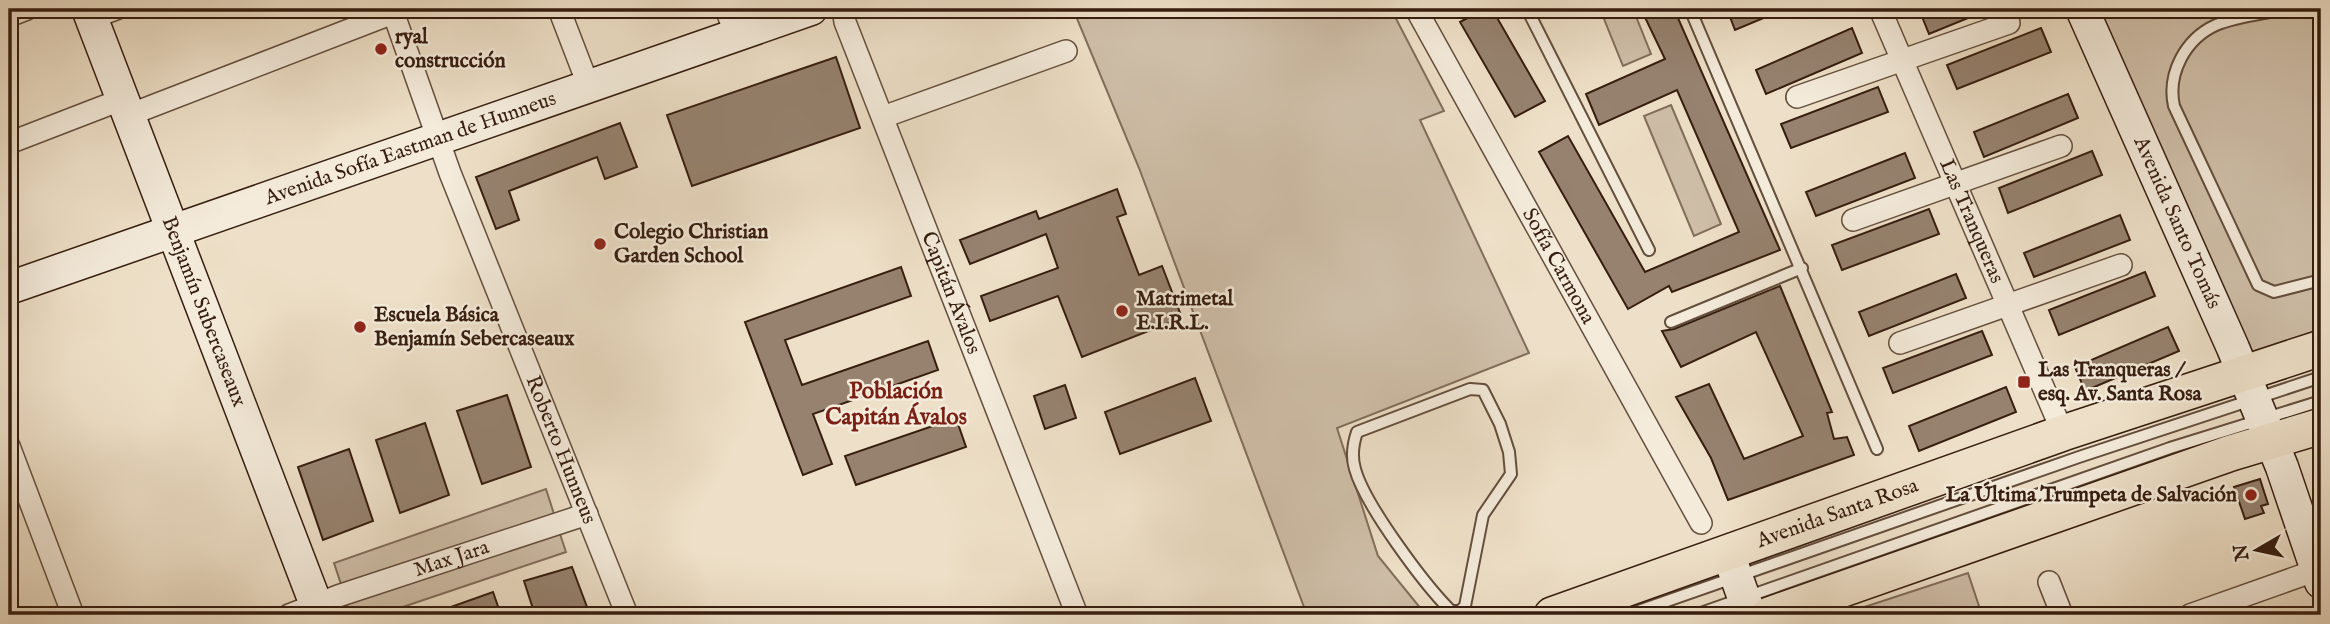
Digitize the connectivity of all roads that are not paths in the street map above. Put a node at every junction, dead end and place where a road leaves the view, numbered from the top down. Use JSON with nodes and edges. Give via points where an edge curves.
{"nodes":[{"id":1,"x":27,"y":9,"type":"edge"},
{"id":2,"x":558,"y":9,"type":"edge"},
{"id":3,"x":811,"y":9,"type":"edge"},
{"id":4,"x":843,"y":9,"type":"edge"},
{"id":5,"x":1416,"y":9,"type":"edge"},
{"id":6,"x":1527,"y":9,"type":"edge"},
{"id":7,"x":1690,"y":9,"type":"edge"},
{"id":8,"x":1880,"y":9,"type":"edge"},
{"id":9,"x":2082,"y":9,"type":"edge"},
{"id":10,"x":2286,"y":9,"type":"edge"},
{"id":11,"x":392,"y":11,"type":"edge"},
{"id":12,"x":99,"y":12,"type":"edge"},
{"id":13,"x":9,"y":16,"type":"edge"},
{"id":14,"x":731,"y":22,"type":"edge"},
{"id":15,"x":2009,"y":23,"type":"dead end"},
{"id":16,"x":1066,"y":51,"type":"dead end"},
{"id":17,"x":1902,"y":60,"type":"junction"},
{"id":18,"x":589,"y":87,"type":"junction"},
{"id":19,"x":1797,"y":97,"type":"dead end"},
{"id":20,"x":126,"y":107,"type":"junction"},
{"id":21,"x":883,"y":117,"type":"junction"},
{"id":22,"x":439,"y":139,"type":"junction"},
{"id":23,"x":9,"y":143,"type":"edge"},
{"id":24,"x":2061,"y":146,"type":"dead end"},
{"id":25,"x":1955,"y":184,"type":"junction"},
{"id":26,"x":1853,"y":220,"type":"dead end"},
{"id":27,"x":174,"y":232,"type":"junction"},
{"id":28,"x":1649,"y":250,"type":"dead end"},
{"id":29,"x":2121,"y":265,"type":"dead end"},
{"id":30,"x":1802,"y":268,"type":"junction"},
{"id":31,"x":2321,"y":280,"type":"edge"},
{"id":32,"x":9,"y":288,"type":"edge"},
{"id":33,"x":2008,"y":305,"type":"junction"},
{"id":34,"x":1671,"y":322,"type":"dead end"},
{"id":35,"x":1900,"y":343,"type":"dead end"},
{"id":36,"x":2321,"y":348,"type":"edge"},
{"id":37,"x":2321,"y":376,"type":"edge"},
{"id":38,"x":2321,"y":401,"type":"edge"},
{"id":39,"x":2258,"y":407,"type":"junction"},
{"id":40,"x":2321,"y":426,"type":"edge"},
{"id":41,"x":2063,"y":433,"type":"junction"},
{"id":42,"x":9,"y":446,"type":"edge"},
{"id":43,"x":1877,"y":449,"type":"dead end"},
{"id":44,"x":587,"y":514,"type":"junction"},
{"id":45,"x":1701,"y":523,"type":"dead end"},
{"id":46,"x":2319,"y":576,"type":"edge"},
{"id":47,"x":2049,"y":582,"type":"dead end"},
{"id":48,"x":1745,"y":592,"type":"edge"},
{"id":49,"x":308,"y":612,"type":"edge"},
{"id":50,"x":1460,"y":613,"type":"edge"},
{"id":51,"x":73,"y":615,"type":"edge"},
{"id":52,"x":627,"y":615,"type":"edge"},
{"id":53,"x":1077,"y":615,"type":"edge"},
{"id":54,"x":1552,"y":615,"type":"edge"},
{"id":55,"x":1627,"y":615,"type":"edge"},
{"id":56,"x":1695,"y":615,"type":"edge"},
{"id":57,"x":2062,"y":615,"type":"edge"},
{"id":58,"x":2190,"y":615,"type":"edge"}],
"edges":[{"from":1,"to":13,"type":"street"},
{"from":2,"to":18,"type":"street"},
{"from":3,"to":14,"type":"street","name":"Avenida Sofía Eastman de Hunneus"},
{"from":4,"to":21,"type":"street","name":"Capitán Ávalos"},
{"from":5,"to":45,"type":"street","name":"Sofía Carmona"},
{"from":6,"to":28,"type":"lane"},
{"from":7,"to":30,"type":"lane"},
{"from":8,"to":17,"type":"street","name":"Las Tranqueras"},
{"from":9,"to":39,"type":"street","name":"Avenida Santo Tomás"},
{"from":10,"to":31,"type":"lane","via":[[2215,26],[2196,40],[2174,68],[2170,91],[2258,285],[2274,292]]},
{"from":11,"to":20,"type":"street"},
{"from":11,"to":22,"type":"street","name":"Roberto Hunneus"},
{"from":12,"to":20,"type":"street","name":"Benjamín Subercaseaux"},
{"from":14,"to":18,"type":"street","name":"Avenida Sofía Eastman de Hunneus"},
{"from":15,"to":17,"type":"street"},
{"from":16,"to":21,"type":"street"},
{"from":17,"to":19,"type":"street"},
{"from":17,"to":25,"type":"street","name":"Las Tranqueras"},
{"from":18,"to":22,"type":"street","name":"Avenida Sofía Eastman de Hunneus"},
{"from":20,"to":23,"type":"street"},
{"from":20,"to":27,"type":"street","name":"Benjamín Subercaseaux"},
{"from":21,"to":53,"type":"street","name":"Capitán Ávalos"},
{"from":22,"to":27,"type":"street","name":"Avenida Sofía Eastman de Hunneus"},
{"from":22,"to":44,"type":"street","name":"Roberto Hunneus"},
{"from":24,"to":25,"type":"street"},
{"from":25,"to":26,"type":"street"},
{"from":25,"to":33,"type":"street","name":"Las Tranqueras"},
{"from":27,"to":32,"type":"street","name":"Avenida Sofía Eastman de Hunneus"},
{"from":27,"to":49,"type":"street","name":"Benjamín Subercaseaux"},
{"from":29,"to":33,"type":"street"},
{"from":30,"to":34,"type":"lane"},
{"from":30,"to":43,"type":"lane"},
{"from":33,"to":35,"type":"street"},
{"from":33,"to":41,"type":"street","name":"Las Tranqueras"},
{"from":36,"to":39,"type":"main road","name":"Avenida Santa Rosa"},
{"from":37,"to":39,"type":"lane"},
{"from":38,"to":39,"type":"lane"},
{"from":39,"to":40,"type":"main road","name":"Avenida Santa Rosa"},
{"from":39,"to":41,"type":"main road","name":"Avenida Santa Rosa"},
{"from":39,"to":46,"type":"street","name":"Avenida Santo Tomás"},
{"from":39,"to":48,"type":"main road","name":"Avenida Santa Rosa"},
{"from":39,"to":48,"type":"lane"},
{"from":41,"to":48,"type":"main road","name":"Avenida Santa Rosa"},
{"from":42,"to":51,"type":"street"},
{"from":44,"to":49,"type":"street","name":"Max Jara"},
{"from":44,"to":52,"type":"street","name":"Roberto Hunneus"},
{"from":46,"to":58,"type":"street"},
{"from":47,"to":57,"type":"street"},
{"from":48,"to":54,"type":"main road","name":"Avenida Santa Rosa"},
{"from":48,"to":55,"type":"lane"},
{"from":48,"to":56,"type":"lane"},
{"from":50,"to":50,"type":"lane","via":[[1483,515],[1511,474],[1500,424],[1483,390],[1470,389],[1357,432],[1354,442],[1355,470],[1384,523],[1433,593],[1451,611]]}]}
